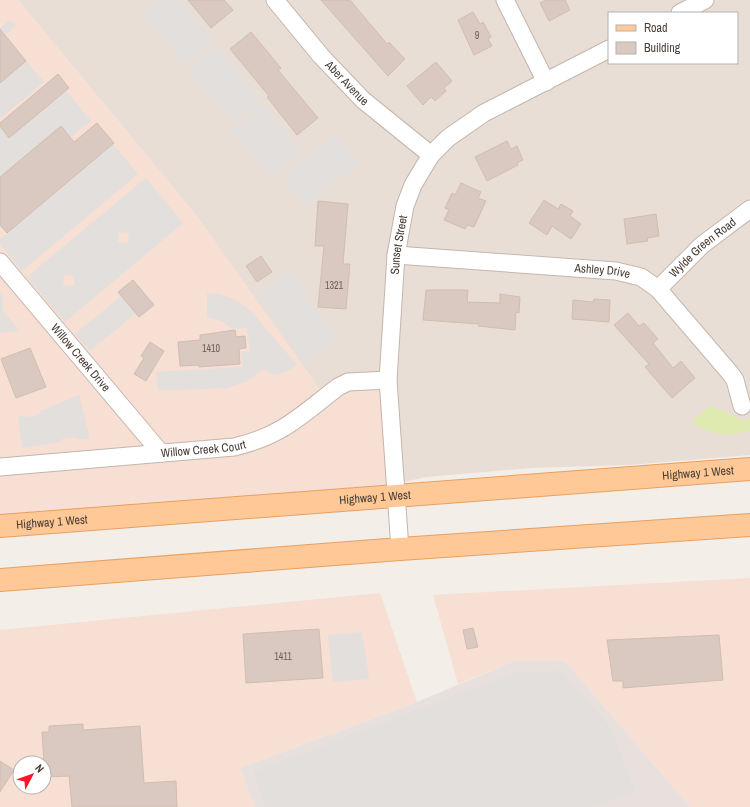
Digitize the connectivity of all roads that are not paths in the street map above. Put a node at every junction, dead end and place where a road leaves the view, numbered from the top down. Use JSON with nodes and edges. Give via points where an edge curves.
{"nodes":[{"id":1,"x":275,"y":0,"type":"edge"},
{"id":2,"x":505,"y":0,"type":"edge"},
{"id":3,"x":705,"y":0,"type":"edge"},
{"id":4,"x":682,"y":12,"type":"edge"},
{"id":5,"x":608,"y":50,"type":"edge"},
{"id":6,"x":546,"y":82,"type":"junction"},
{"id":7,"x":431,"y":155,"type":"junction"},
{"id":8,"x":750,"y":209,"type":"edge"},
{"id":9,"x":396,"y":255,"type":"junction"},
{"id":10,"x":0,"y":262,"type":"edge"},
{"id":11,"x":658,"y":289,"type":"junction"},
{"id":12,"x":388,"y":380,"type":"junction"},
{"id":13,"x":742,"y":406,"type":"dead end"},
{"id":14,"x":161,"y":453,"type":"junction"},
{"id":15,"x":0,"y":467,"type":"edge"},
{"id":16,"x":750,"y":469,"type":"edge"},
{"id":17,"x":396,"y":497,"type":"junction"},
{"id":18,"x":750,"y":525,"type":"edge"},
{"id":19,"x":0,"y":526,"type":"edge"},
{"id":20,"x":400,"y":549,"type":"junction"},
{"id":21,"x":0,"y":580,"type":"edge"}],
"edges":[{"from":1,"to":7,"type":"street","name":"Aber Avenue","via":[[321,56],[363,100]]},
{"from":2,"to":6,"type":"street"},
{"from":3,"to":4,"type":"street"},
{"from":5,"to":6,"type":"street","name":"Sunset Street"},
{"from":6,"to":7,"type":"street","name":"Sunset Street","via":[[465,125]]},
{"from":7,"to":9,"type":"street","name":"Sunset Street","via":[[410,190]]},
{"from":8,"to":11,"type":"street","name":"Wylde Green Road","via":[[702,245]]},
{"from":9,"to":11,"type":"street","name":"Ashley Drive","via":[[616,271],[641,277]]},
{"from":9,"to":12,"type":"street","name":"Sunset Street"},
{"from":10,"to":14,"type":"street","name":"Willow Creek Drive"},
{"from":11,"to":13,"type":"street","name":"Ashley Drive","via":[[735,380]]},
{"from":12,"to":14,"type":"street","name":"Willow Creek Court","via":[[348,382],[283,429],[251,443],[234,447]]},
{"from":12,"to":17,"type":"street","name":"Sunset Street"},
{"from":14,"to":15,"type":"street","name":"Willow Creek Court"},
{"from":16,"to":17,"type":"main road","name":"Highway 1 West"},
{"from":17,"to":19,"type":"main road","name":"Highway 1 West"},
{"from":17,"to":20,"type":"street","name":"Sunset Street"},
{"from":18,"to":20,"type":"main road"},
{"from":20,"to":21,"type":"main road"}]}
